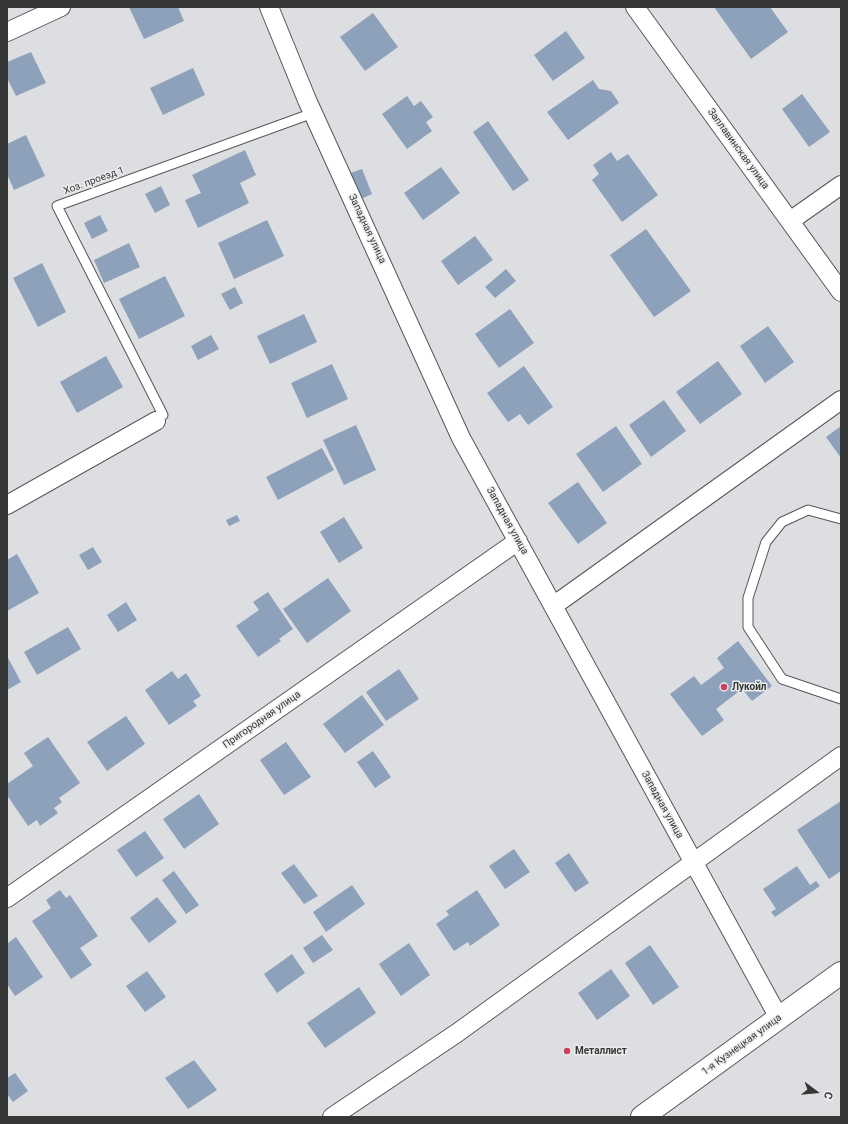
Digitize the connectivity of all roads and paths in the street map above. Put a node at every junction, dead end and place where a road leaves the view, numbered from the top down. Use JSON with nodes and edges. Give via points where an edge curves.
{"nodes":[{"id":1,"x":61,"y":7,"type":"edge"},
{"id":2,"x":269,"y":7,"type":"edge"},
{"id":3,"x":635,"y":7,"type":"edge"},
{"id":4,"x":7,"y":32,"type":"edge"},
{"id":5,"x":313,"y":113,"type":"junction"},
{"id":6,"x":841,"y":184,"type":"edge"},
{"id":7,"x":790,"y":221,"type":"junction"},
{"id":8,"x":841,"y":292,"type":"edge"},
{"id":9,"x":841,"y":400,"type":"edge"},
{"id":10,"x":159,"y":418,"type":"joint"},
{"id":11,"x":7,"y":505,"type":"edge"},
{"id":12,"x":841,"y":518,"type":"edge"},
{"id":13,"x":518,"y":542,"type":"junction"},
{"id":14,"x":553,"y":606,"type":"junction"},
{"id":15,"x":841,"y":699,"type":"edge"},
{"id":16,"x":841,"y":756,"type":"edge"},
{"id":17,"x":694,"y":862,"type":"junction"},
{"id":18,"x":7,"y":898,"type":"edge"},
{"id":19,"x":841,"y":973,"type":"edge"},
{"id":20,"x":779,"y":1018,"type":"junction"},
{"id":21,"x":332,"y":1117,"type":"edge"},
{"id":22,"x":642,"y":1117,"type":"edge"}],
"edges":[{"from":1,"to":4,"type":"street"},
{"from":2,"to":5,"type":"street","name":"Западная улица"},
{"from":3,"to":7,"type":"street","name":"Заплавинская улица"},
{"from":5,"to":10,"type":"lane","name":"Хоз. проезд 1","via":[[57,206]]},
{"from":5,"to":13,"type":"street","name":"Западная улица","via":[[461,438]]},
{"from":6,"to":7,"type":"street"},
{"from":7,"to":8,"type":"street","name":"Заплавинская улица"},
{"from":9,"to":14,"type":"street"},
{"from":10,"to":11,"type":"street"},
{"from":12,"to":15,"type":"lane","via":[[808,510],[782,522],[766,542],[748,598],[748,627],[782,679]]},
{"from":13,"to":14,"type":"street","name":"Западная улица"},
{"from":13,"to":18,"type":"street","name":"Пригородная улица"},
{"from":14,"to":17,"type":"street","name":"Западная улица"},
{"from":16,"to":17,"type":"street"},
{"from":17,"to":20,"type":"street","name":"Западная улица"},
{"from":17,"to":21,"type":"street","via":[[456,1033]]},
{"from":19,"to":20,"type":"main road","name":"1-я Кузнецкая улица"},
{"from":20,"to":22,"type":"main road","name":"1-я Кузнецкая улица"}]}
